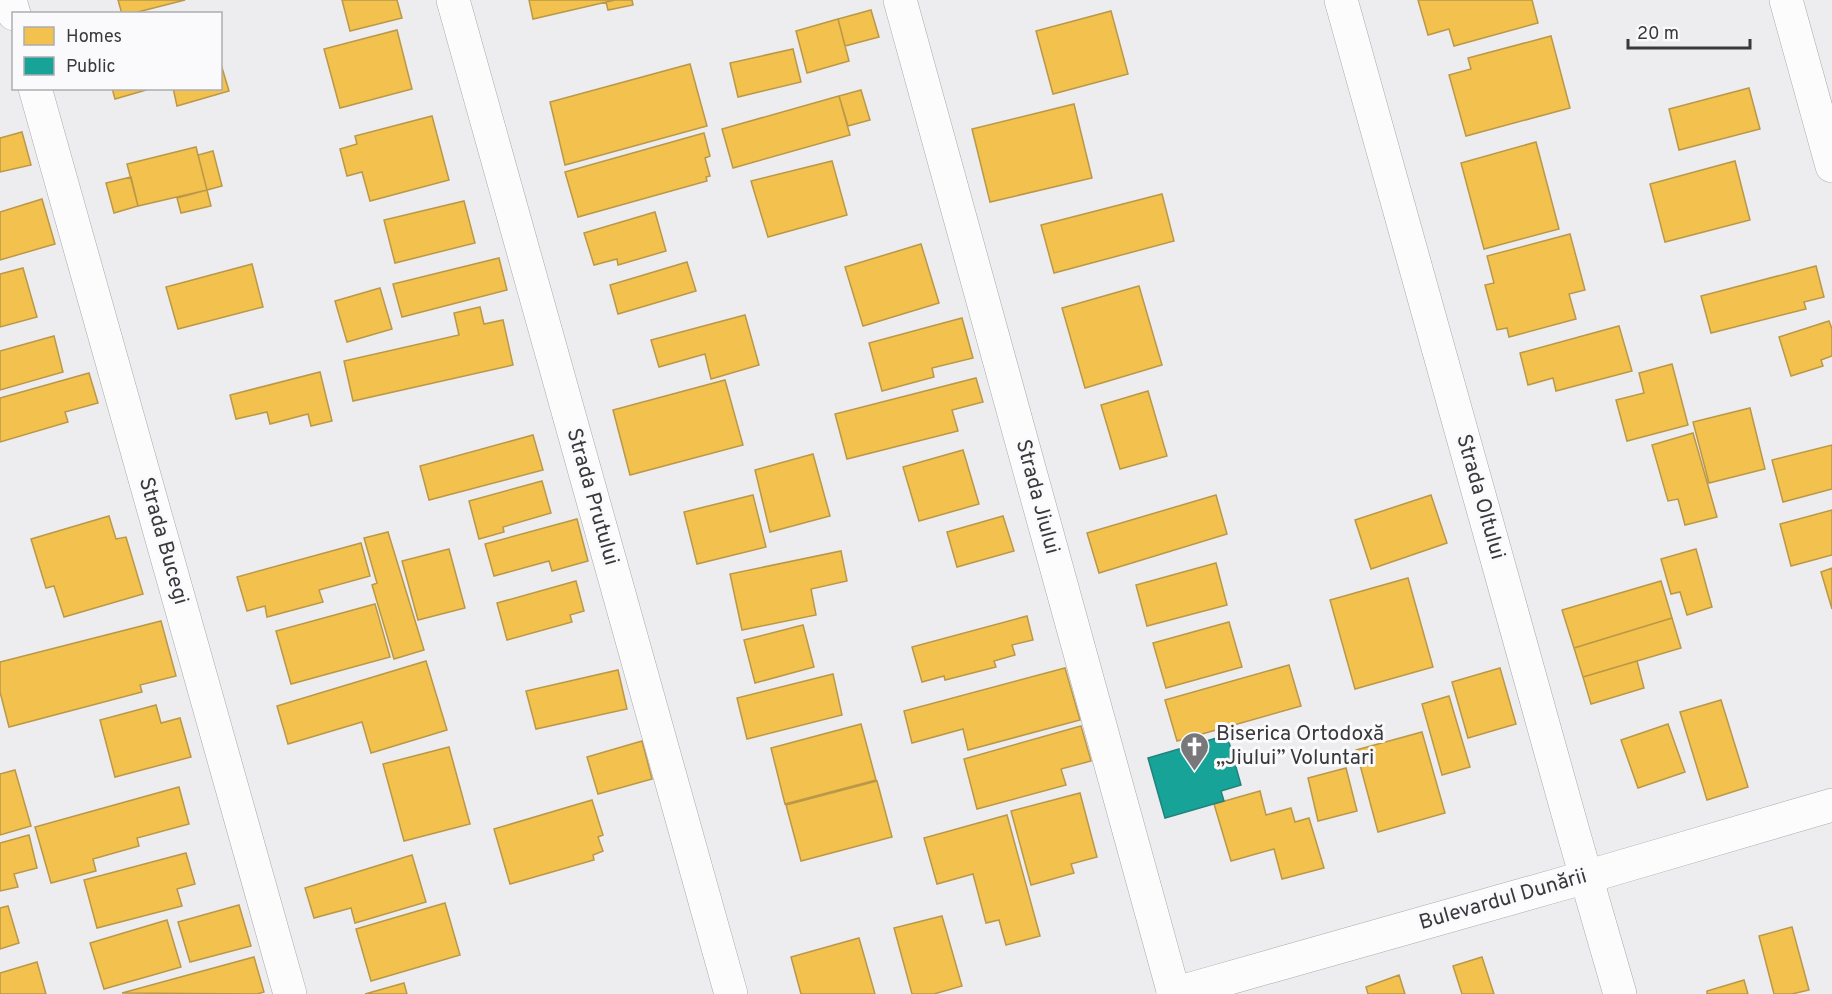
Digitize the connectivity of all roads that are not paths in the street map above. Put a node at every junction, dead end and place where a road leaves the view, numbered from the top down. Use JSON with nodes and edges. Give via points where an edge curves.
{"nodes":[{"id":1,"x":453,"y":0,"type":"edge"},
{"id":2,"x":900,"y":0,"type":"edge"},
{"id":3,"x":1341,"y":0,"type":"edge"},
{"id":4,"x":1786,"y":0,"type":"edge"},
{"id":5,"x":36,"y":90,"type":"edge"},
{"id":6,"x":1832,"y":166,"type":"edge"},
{"id":7,"x":1832,"y":805,"type":"edge"},
{"id":8,"x":1586,"y":877,"type":"junction"},
{"id":9,"x":291,"y":994,"type":"edge"},
{"id":10,"x":731,"y":994,"type":"edge"},
{"id":11,"x":1174,"y":994,"type":"edge"},
{"id":12,"x":1620,"y":994,"type":"edge"}],
"edges":[{"from":1,"to":10,"type":"street","name":"Strada Prutului"},
{"from":2,"to":11,"type":"street","name":"Strada Jiului"},
{"from":3,"to":8,"type":"street","name":"Strada Oltului"},
{"from":4,"to":6,"type":"street"},
{"from":5,"to":9,"type":"street","name":"Strada Bucegi"},
{"from":7,"to":8,"type":"street","name":"Bulevardul Dunării"},
{"from":8,"to":11,"type":"street","name":"Bulevardul Dunării"},
{"from":8,"to":12,"type":"street","name":"Strada Oltului"}]}
